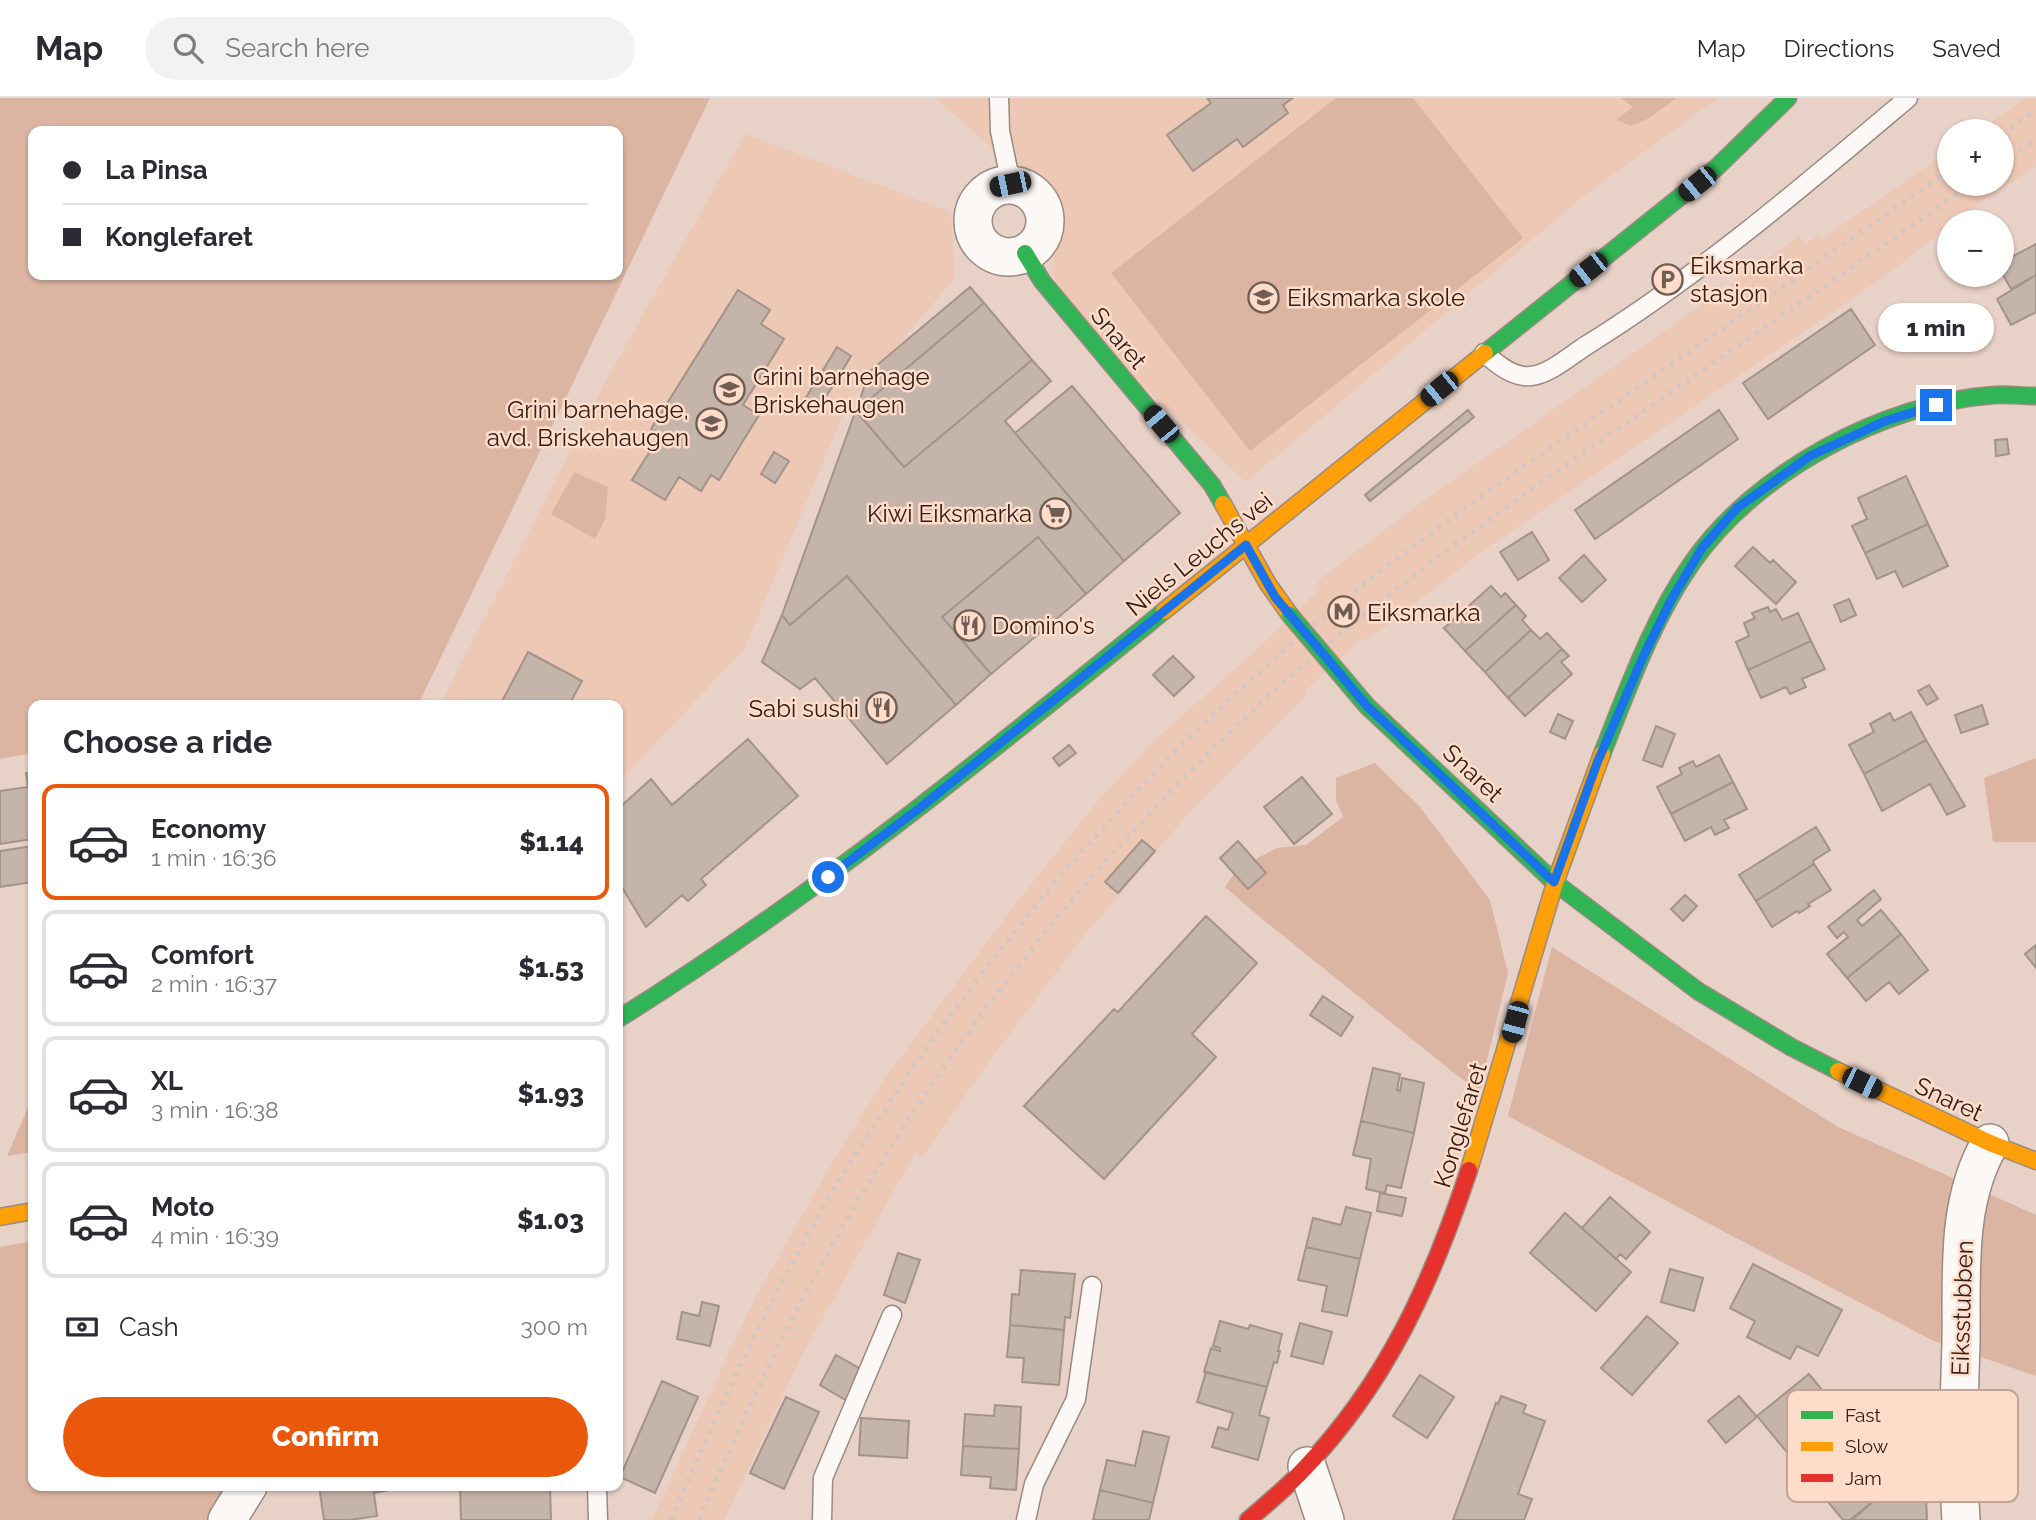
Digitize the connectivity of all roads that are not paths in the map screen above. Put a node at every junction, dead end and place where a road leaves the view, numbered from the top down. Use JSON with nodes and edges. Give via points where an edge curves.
{"nodes":[{"id":1,"x":999,"y":98,"type":"edge"},
{"id":2,"x":1788,"y":98,"type":"edge"},
{"id":3,"x":1908,"y":98,"type":"edge"},
{"id":4,"x":1010,"y":184,"type":"junction"},
{"id":5,"x":1025,"y":253,"type":"junction"},
{"id":6,"x":1484,"y":354,"type":"junction"},
{"id":7,"x":2036,"y":396,"type":"edge"},
{"id":8,"x":1246,"y":545,"type":"junction"},
{"id":9,"x":1554,"y":882,"type":"junction"},
{"id":10,"x":623,"y":1016,"type":"edge"},
{"id":11,"x":1990,"y":1143,"type":"junction"},
{"id":12,"x":2036,"y":1161,"type":"edge"},
{"id":13,"x":28,"y":1212,"type":"edge"},
{"id":14,"x":0,"y":1217,"type":"edge"},
{"id":15,"x":1092,"y":1286,"type":"dead end"},
{"id":16,"x":892,"y":1315,"type":"dead end"},
{"id":17,"x":1960,"y":1390,"type":"edge"},
{"id":18,"x":1307,"y":1466,"type":"junction"},
{"id":19,"x":245,"y":1491,"type":"edge"},
{"id":20,"x":597,"y":1491,"type":"edge"},
{"id":21,"x":1960,"y":1502,"type":"edge"},
{"id":22,"x":226,"y":1520,"type":"edge"},
{"id":23,"x":598,"y":1520,"type":"edge"},
{"id":24,"x":822,"y":1520,"type":"edge"},
{"id":25,"x":1026,"y":1520,"type":"edge"},
{"id":26,"x":1248,"y":1520,"type":"edge"},
{"id":27,"x":1325,"y":1520,"type":"edge"},
{"id":28,"x":1961,"y":1520,"type":"edge"}],
"edges":[{"from":1,"to":4,"type":"lane"},
{"from":2,"to":6,"type":"street","name":"Niels Leuchs vei","via":[[1716,168]]},
{"from":3,"to":6,"type":"lane","via":[[1735,241],[1626,321],[1549,369],[1530,376],[1503,370]]},
{"from":4,"to":5,"type":"street","via":[[1037,197],[1044,210],[1041,238]]},
{"from":4,"to":5,"type":"street","via":[[983,196],[973,223],[982,245],[992,253],[1003,257]]},
{"from":5,"to":8,"type":"street","name":"Snaret","via":[[1042,281],[1212,485]]},
{"from":6,"to":8,"type":"street","name":"Niels Leuchs vei"},
{"from":7,"to":9,"type":"street","name":"Konglefaret","via":[[1993,395],[1936,405],[1885,421],[1810,456],[1737,508],[1702,548],[1643,657],[1597,763]]},
{"from":8,"to":9,"type":"street","name":"Snaret","bridge":true,"via":[[1263,579],[1290,615],[1367,706]]},
{"from":8,"to":10,"type":"street","name":"Niels Leuchs vei","via":[[911,815],[701,966]]},
{"from":9,"to":11,"type":"street","name":"Snaret","via":[[1742,1019],[1850,1077]]},
{"from":9,"to":18,"type":"street","name":"Konglefaret","via":[[1455,1218],[1407,1327],[1364,1396]]},
{"from":11,"to":12,"type":"street","name":"Snaret"},
{"from":11,"to":17,"type":"street","name":"Eiksstubben","via":[[1978,1163],[1964,1220]]},
{"from":13,"to":14,"type":"street"},
{"from":15,"to":25,"type":"lane","via":[[1076,1399],[1034,1484]]},
{"from":16,"to":24,"type":"lane","via":[[823,1478]]},
{"from":18,"to":26,"type":"street","name":"Konglefaret"},
{"from":18,"to":27,"type":"street"},
{"from":19,"to":22,"type":"street"},
{"from":20,"to":23,"type":"lane"},
{"from":21,"to":28,"type":"street","name":"Eiksstubben"}]}
